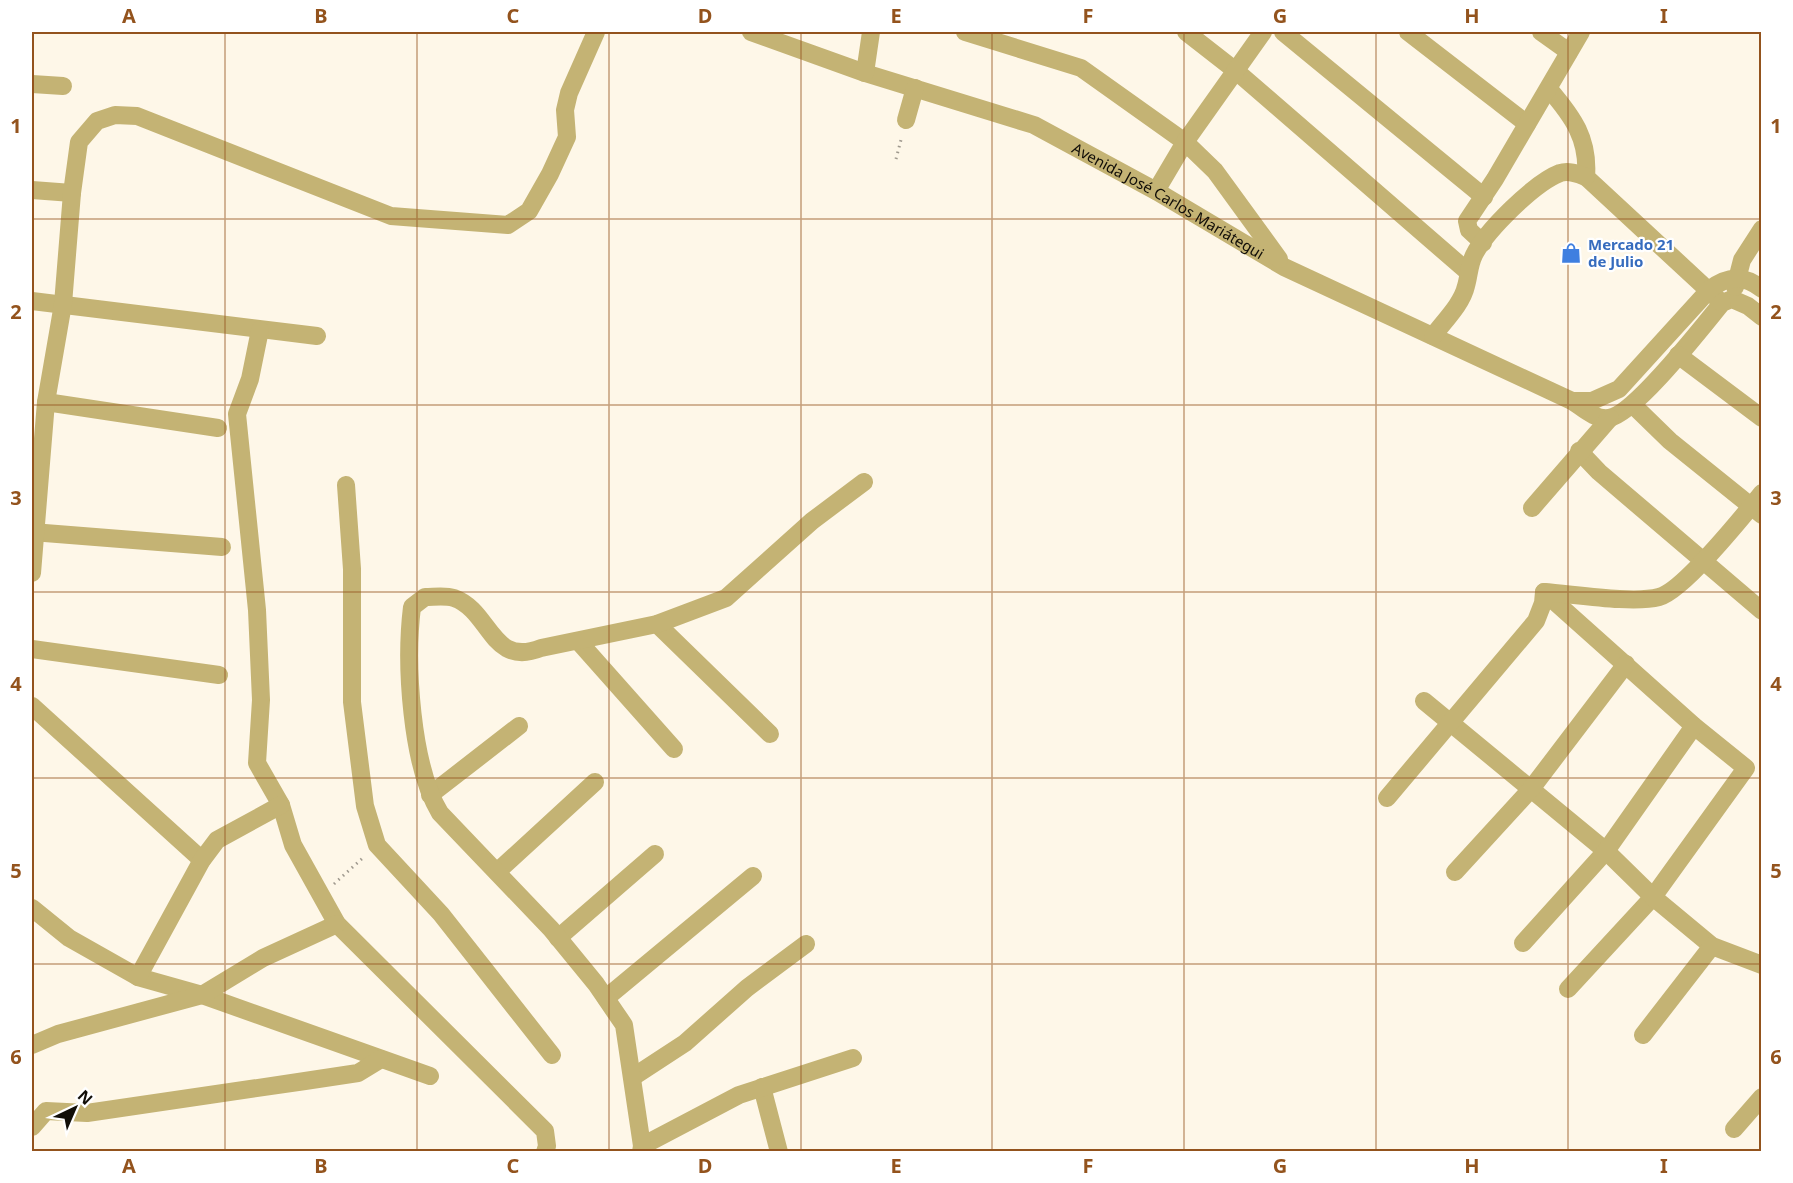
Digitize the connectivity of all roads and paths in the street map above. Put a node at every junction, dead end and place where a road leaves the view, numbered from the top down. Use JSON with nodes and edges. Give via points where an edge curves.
{"nodes":[{"id":1,"x":596,"y":32,"type":"edge"},
{"id":2,"x":751,"y":32,"type":"edge"},
{"id":3,"x":871,"y":32,"type":"edge"},
{"id":4,"x":965,"y":32,"type":"edge"},
{"id":5,"x":1186,"y":32,"type":"edge"},
{"id":6,"x":1263,"y":32,"type":"edge"},
{"id":7,"x":1283,"y":32,"type":"edge"},
{"id":8,"x":1409,"y":32,"type":"edge"},
{"id":9,"x":1541,"y":32,"type":"edge"},
{"id":10,"x":1581,"y":32,"type":"edge"},
{"id":11,"x":1569,"y":52,"type":"junction"},
{"id":12,"x":1236,"y":71,"type":"junction"},
{"id":13,"x":864,"y":73,"type":"junction"},
{"id":14,"x":32,"y":84,"type":"edge"},
{"id":15,"x":63,"y":86,"type":"dead end"},
{"id":16,"x":915,"y":88,"type":"junction"},
{"id":17,"x":1549,"y":89,"type":"junction"},
{"id":18,"x":906,"y":120,"type":"joint"},
{"id":19,"x":1527,"y":124,"type":"junction"},
{"id":20,"x":1185,"y":142,"type":"junction"},
{"id":21,"x":896,"y":159,"type":"dead end"},
{"id":22,"x":1586,"y":177,"type":"junction"},
{"id":23,"x":32,"y":190,"type":"edge"},
{"id":24,"x":1156,"y":191,"type":"junction"},
{"id":25,"x":72,"y":193,"type":"junction"},
{"id":26,"x":1484,"y":197,"type":"junction"},
{"id":27,"x":1761,"y":229,"type":"edge"},
{"id":28,"x":1483,"y":243,"type":"junction"},
{"id":29,"x":1284,"y":267,"type":"junction"},
{"id":30,"x":1468,"y":272,"type":"junction"},
{"id":31,"x":1737,"y":277,"type":"junction"},
{"id":32,"x":1710,"y":289,"type":"junction"},
{"id":33,"x":1761,"y":289,"type":"edge"},
{"id":34,"x":32,"y":301,"type":"edge"},
{"id":35,"x":1727,"y":301,"type":"junction"},
{"id":36,"x":63,"y":304,"type":"junction"},
{"id":37,"x":1761,"y":317,"type":"edge"},
{"id":38,"x":260,"y":330,"type":"junction"},
{"id":39,"x":316,"y":336,"type":"dead end"},
{"id":40,"x":1434,"y":336,"type":"junction"},
{"id":41,"x":1678,"y":355,"type":"junction"},
{"id":42,"x":1572,"y":401,"type":"junction"},
{"id":43,"x":46,"y":402,"type":"junction"},
{"id":44,"x":1633,"y":405,"type":"junction"},
{"id":45,"x":1610,"y":418,"type":"junction"},
{"id":46,"x":1761,"y":418,"type":"edge"},
{"id":47,"x":218,"y":428,"type":"dead end"},
{"id":48,"x":1579,"y":451,"type":"junction"},
{"id":49,"x":864,"y":482,"type":"dead end"},
{"id":50,"x":346,"y":485,"type":"dead end"},
{"id":51,"x":1758,"y":505,"type":"edge"},
{"id":52,"x":1532,"y":508,"type":"dead end"},
{"id":53,"x":34,"y":532,"type":"edge"},
{"id":54,"x":222,"y":547,"type":"dead end"},
{"id":55,"x":1702,"y":561,"type":"junction"},
{"id":56,"x":32,"y":573,"type":"edge"},
{"id":57,"x":1544,"y":592,"type":"junction"},
{"id":58,"x":1761,"y":611,"type":"edge"},
{"id":59,"x":657,"y":624,"type":"junction"},
{"id":60,"x":579,"y":642,"type":"junction"},
{"id":61,"x":32,"y":649,"type":"edge"},
{"id":62,"x":1626,"y":664,"type":"junction"},
{"id":63,"x":219,"y":675,"type":"dead end"},
{"id":64,"x":1424,"y":701,"type":"dead end"},
{"id":65,"x":32,"y":706,"type":"edge"},
{"id":66,"x":1450,"y":725,"type":"junction"},
{"id":67,"x":519,"y":726,"type":"dead end"},
{"id":68,"x":1694,"y":726,"type":"junction"},
{"id":69,"x":770,"y":734,"type":"dead end"},
{"id":70,"x":674,"y":749,"type":"dead end"},
{"id":71,"x":595,"y":782,"type":"dead end"},
{"id":72,"x":1531,"y":789,"type":"junction"},
{"id":73,"x":430,"y":795,"type":"junction"},
{"id":74,"x":1387,"y":798,"type":"dead end"},
{"id":75,"x":281,"y":805,"type":"junction"},
{"id":76,"x":377,"y":845,"type":"junction"},
{"id":77,"x":1606,"y":851,"type":"junction"},
{"id":78,"x":655,"y":854,"type":"dead end"},
{"id":79,"x":202,"y":860,"type":"junction"},
{"id":80,"x":1455,"y":872,"type":"dead end"},
{"id":81,"x":497,"y":873,"type":"junction"},
{"id":82,"x":753,"y":876,"type":"dead end"},
{"id":83,"x":321,"y":895,"type":"junction"},
{"id":84,"x":1653,"y":897,"type":"junction"},
{"id":85,"x":32,"y":908,"type":"edge"},
{"id":86,"x":337,"y":924,"type":"junction"},
{"id":87,"x":558,"y":938,"type":"junction"},
{"id":88,"x":1523,"y":943,"type":"dead end"},
{"id":89,"x":806,"y":944,"type":"dead end"},
{"id":90,"x":1712,"y":946,"type":"junction"},
{"id":91,"x":1760,"y":962,"type":"edge"},
{"id":92,"x":138,"y":977,"type":"junction"},
{"id":93,"x":1568,"y":989,"type":"dead end"},
{"id":94,"x":202,"y":995,"type":"junction"},
{"id":95,"x":606,"y":998,"type":"junction"},
{"id":96,"x":1643,"y":1035,"type":"dead end"},
{"id":97,"x":32,"y":1045,"type":"edge"},
{"id":98,"x":552,"y":1055,"type":"dead end"},
{"id":99,"x":853,"y":1058,"type":"dead end"},
{"id":100,"x":381,"y":1059,"type":"junction"},
{"id":101,"x":430,"y":1076,"type":"dead end"},
{"id":102,"x":633,"y":1077,"type":"junction"},
{"id":103,"x":762,"y":1087,"type":"junction"},
{"id":104,"x":1761,"y":1097,"type":"edge"},
{"id":105,"x":32,"y":1127,"type":"edge"},
{"id":106,"x":1734,"y":1129,"type":"dead end"},
{"id":107,"x":641,"y":1149,"type":"edge"},
{"id":108,"x":545,"y":1152,"type":"edge"},
{"id":109,"x":779,"y":1152,"type":"edge"}],
"edges":[{"from":1,"to":25,"type":"street","via":[[569,93],[565,110],[567,137],[529,212],[508,225],[392,216],[136,116],[97,121],[79,142]]},
{"from":2,"to":13,"type":"street","name":"Avenida José Carlos Mariátegui"},
{"from":3,"to":13,"type":"street"},
{"from":4,"to":20,"type":"street","via":[[1081,68]]},
{"from":5,"to":12,"type":"street"},
{"from":6,"to":12,"type":"street"},
{"from":7,"to":26,"type":"street"},
{"from":8,"to":19,"type":"street"},
{"from":9,"to":11,"type":"street"},
{"from":10,"to":11,"type":"street"},
{"from":11,"to":17,"type":"street"},
{"from":12,"to":20,"type":"street"},
{"from":12,"to":30,"type":"street"},
{"from":13,"to":16,"type":"street","name":"Avenida José Carlos Mariátegui"},
{"from":14,"to":15,"type":"street"},
{"from":16,"to":18,"type":"street"},
{"from":16,"to":24,"type":"street","name":"Avenida José Carlos Mariátegui","via":[[1034,125]]},
{"from":17,"to":19,"type":"street"},
{"from":17,"to":22,"type":"street","via":[[1580,131],[1587,159]]},
{"from":18,"to":21,"type":"path"},
{"from":19,"to":26,"type":"street"},
{"from":20,"to":24,"type":"street"},
{"from":20,"to":29,"type":"street","via":[[1215,171]]},
{"from":22,"to":28,"type":"street","via":[[1575,172],[1561,173],[1538,186]]},
{"from":22,"to":32,"type":"street"},
{"from":23,"to":25,"type":"street"},
{"from":24,"to":29,"type":"street","name":"Avenida José Carlos Mariátegui"},
{"from":25,"to":36,"type":"street"},
{"from":26,"to":28,"type":"street","via":[[1467,221]]},
{"from":27,"to":31,"type":"street","via":[[1742,260]]},
{"from":28,"to":30,"type":"street"},
{"from":29,"to":40,"type":"street","name":"Avenida José Carlos Mariátegui"},
{"from":30,"to":40,"type":"street","via":[[1463,294]]},
{"from":31,"to":32,"type":"street"},
{"from":31,"to":33,"type":"street","via":[[1752,281]]},
{"from":31,"to":35,"type":"street"},
{"from":32,"to":35,"type":"street"},
{"from":32,"to":42,"type":"street","via":[[1619,389],[1592,401]]},
{"from":34,"to":36,"type":"street"},
{"from":35,"to":37,"type":"street","via":[[1748,306]]},
{"from":35,"to":41,"type":"street"},
{"from":36,"to":38,"type":"street"},
{"from":36,"to":43,"type":"street"},
{"from":38,"to":39,"type":"street"},
{"from":38,"to":75,"type":"street","via":[[250,379],[237,414],[257,610],[261,700],[257,763]]},
{"from":40,"to":42,"type":"street","name":"Avenida José Carlos Mariátegui"},
{"from":41,"to":44,"type":"street"},
{"from":41,"to":46,"type":"street"},
{"from":42,"to":45,"type":"street","name":"Avenida José Carlos Mariátegui","via":[[1592,415]]},
{"from":43,"to":47,"type":"street"},
{"from":43,"to":53,"type":"street"},
{"from":44,"to":45,"type":"street"},
{"from":44,"to":51,"type":"street","via":[[1670,441]]},
{"from":45,"to":48,"type":"street"},
{"from":48,"to":52,"type":"street"},
{"from":48,"to":55,"type":"street"},
{"from":49,"to":59,"type":"street","via":[[812,521],[726,598]]},
{"from":50,"to":76,"type":"street","via":[[352,569],[352,702],[365,806]]},
{"from":51,"to":55,"type":"street"},
{"from":53,"to":54,"type":"street"},
{"from":53,"to":56,"type":"street"},
{"from":55,"to":57,"type":"street","via":[[1666,594],[1657,597]]},
{"from":55,"to":58,"type":"street"},
{"from":57,"to":62,"type":"street"},
{"from":57,"to":66,"type":"street","via":[[1536,621]]},
{"from":59,"to":60,"type":"street"},
{"from":59,"to":69,"type":"street"},
{"from":60,"to":70,"type":"street"},
{"from":60,"to":73,"type":"street","via":[[526,654],[511,651],[501,646],[465,604],[453,598],[419,600],[412,608],[410,659],[415,725]]},
{"from":61,"to":63,"type":"street"},
{"from":62,"to":68,"type":"street"},
{"from":62,"to":72,"type":"street"},
{"from":64,"to":66,"type":"street"},
{"from":65,"to":79,"type":"street"},
{"from":66,"to":72,"type":"street"},
{"from":66,"to":74,"type":"street"},
{"from":67,"to":73,"type":"street"},
{"from":68,"to":77,"type":"street"},
{"from":68,"to":84,"type":"street","via":[[1746,768]]},
{"from":71,"to":81,"type":"street"},
{"from":72,"to":77,"type":"street"},
{"from":72,"to":80,"type":"street"},
{"from":73,"to":81,"type":"street","via":[[440,813]]},
{"from":75,"to":79,"type":"street","via":[[217,840]]},
{"from":75,"to":83,"type":"street","via":[[293,845]]},
{"from":76,"to":83,"type":"path"},
{"from":76,"to":98,"type":"street","via":[[441,914]]},
{"from":77,"to":84,"type":"street"},
{"from":77,"to":88,"type":"street"},
{"from":78,"to":87,"type":"street"},
{"from":79,"to":92,"type":"street"},
{"from":81,"to":87,"type":"street"},
{"from":82,"to":95,"type":"street"},
{"from":83,"to":86,"type":"street"},
{"from":84,"to":90,"type":"street"},
{"from":84,"to":93,"type":"street"},
{"from":85,"to":92,"type":"street","via":[[69,938]]},
{"from":86,"to":94,"type":"street","via":[[263,958]]},
{"from":86,"to":108,"type":"street","via":[[545,1131]]},
{"from":87,"to":95,"type":"street"},
{"from":89,"to":102,"type":"street","via":[[747,988],[685,1043]]},
{"from":90,"to":91,"type":"street"},
{"from":90,"to":96,"type":"street"},
{"from":92,"to":94,"type":"street"},
{"from":94,"to":97,"type":"street","via":[[58,1034]]},
{"from":94,"to":100,"type":"street"},
{"from":95,"to":102,"type":"street","via":[[624,1025]]},
{"from":99,"to":103,"type":"street"},
{"from":100,"to":101,"type":"street"},
{"from":100,"to":105,"type":"street","via":[[358,1073],[305,1082],[87,1113],[46,1112]]},
{"from":102,"to":107,"type":"street"},
{"from":103,"to":107,"type":"street","via":[[739,1095]]},
{"from":103,"to":109,"type":"street"},
{"from":104,"to":106,"type":"street"}]}
